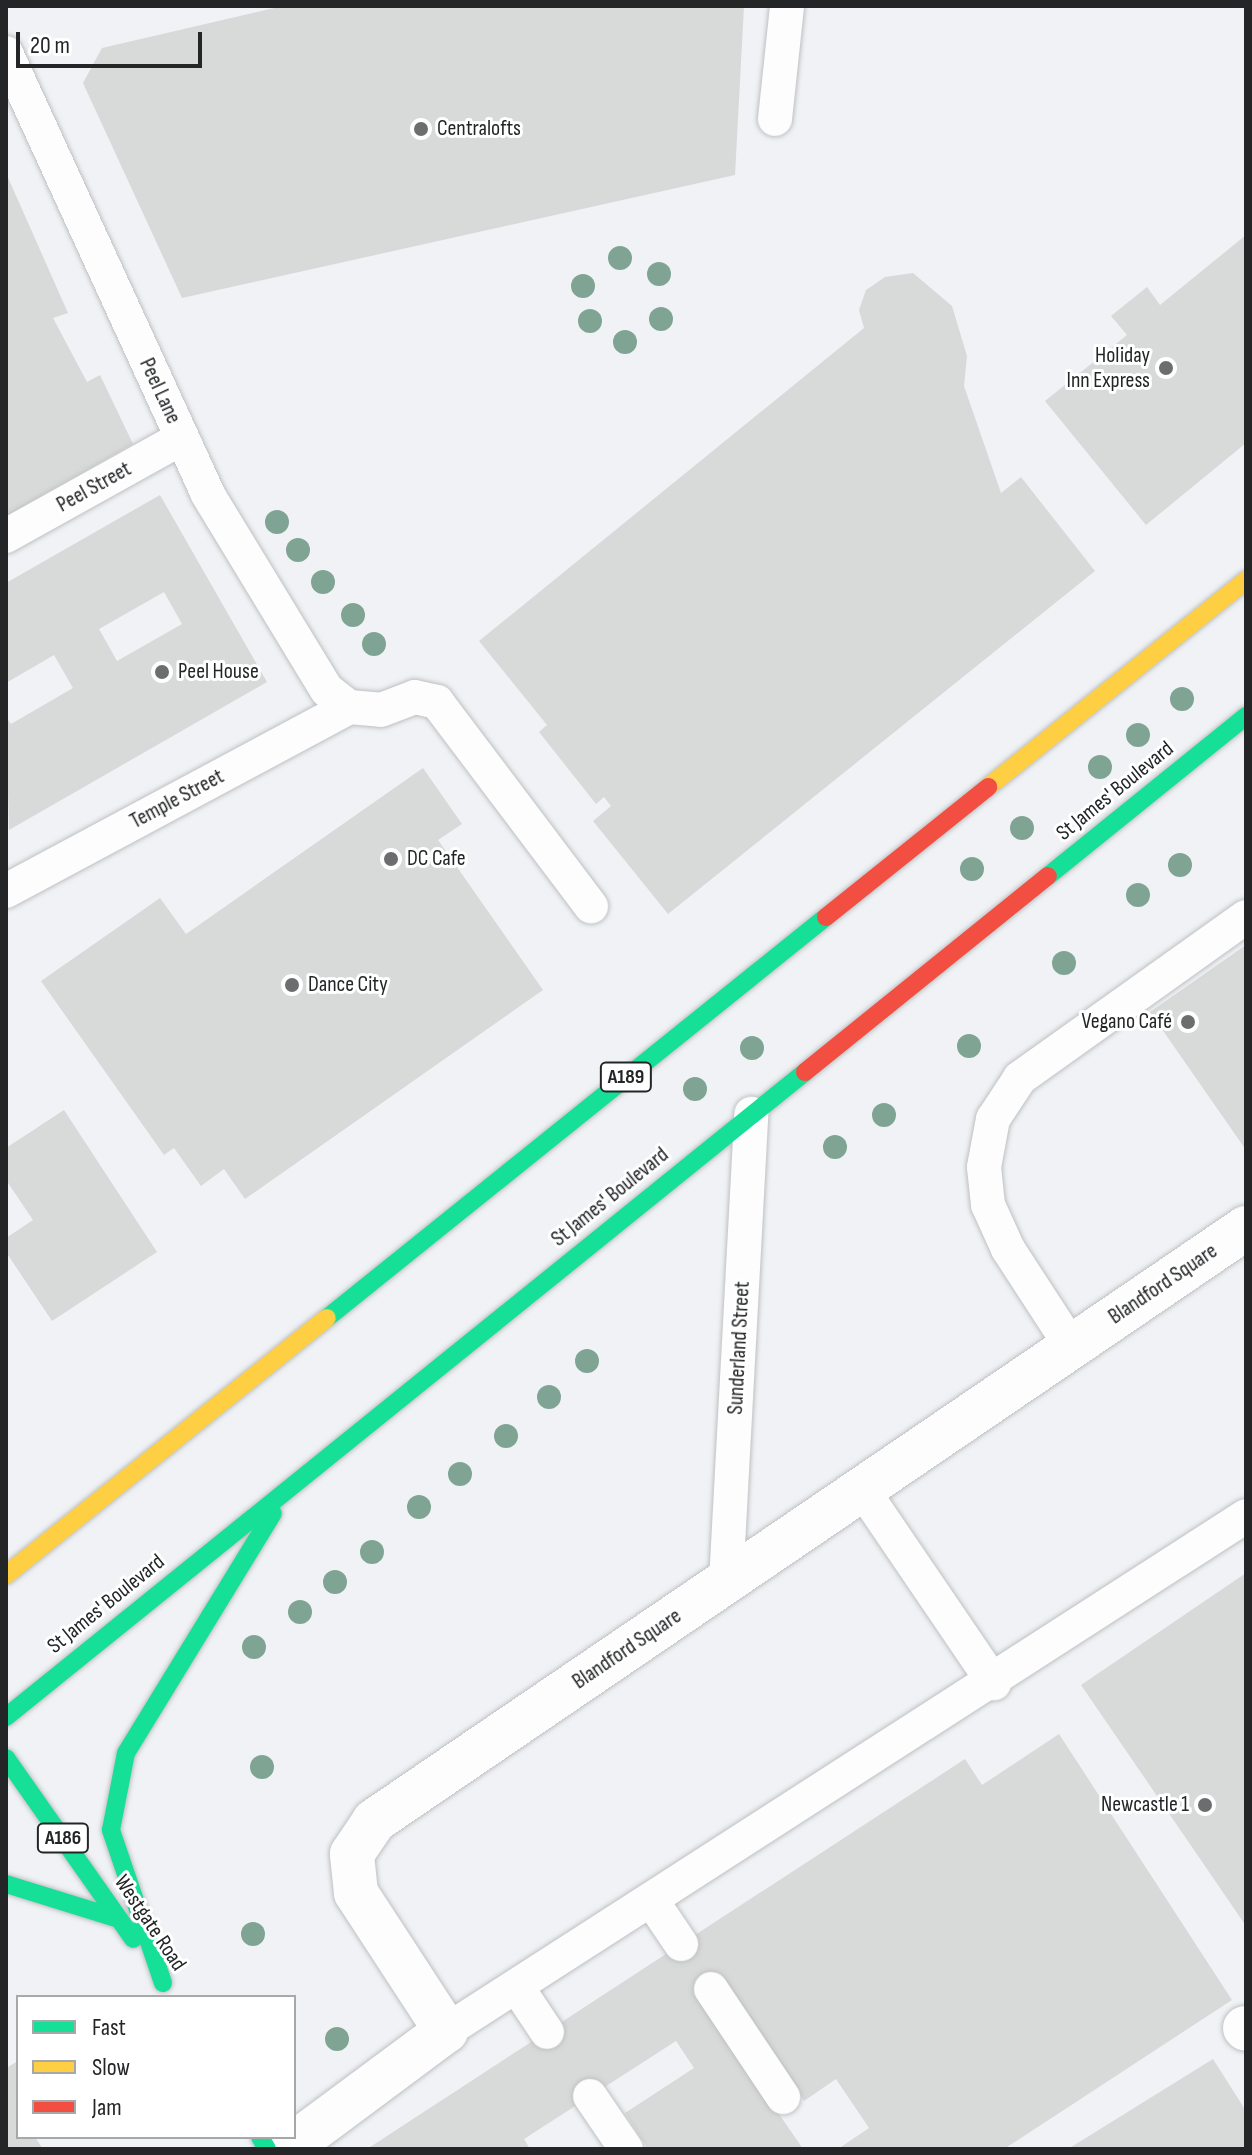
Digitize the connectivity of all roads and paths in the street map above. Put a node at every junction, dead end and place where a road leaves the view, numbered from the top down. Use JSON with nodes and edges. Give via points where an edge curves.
{"nodes":[{"id":1,"x":787,"y":6,"type":"edge"},
{"id":2,"x":6,"y":53,"type":"edge"},
{"id":3,"x":775,"y":119,"type":"dead end"},
{"id":4,"x":182,"y":438,"type":"junction"},
{"id":5,"x":6,"y":536,"type":"edge"},
{"id":6,"x":1246,"y":580,"type":"edge"},
{"id":7,"x":349,"y":707,"type":"junction"},
{"id":8,"x":1246,"y":716,"type":"edge"},
{"id":9,"x":6,"y":891,"type":"edge"},
{"id":10,"x":591,"y":906,"type":"dead end"},
{"id":11,"x":1246,"y":917,"type":"edge"},
{"id":12,"x":751,"y":1114,"type":"junction"},
{"id":13,"x":1246,"y":1228,"type":"edge"},
{"id":14,"x":1071,"y":1346,"type":"junction"},
{"id":15,"x":289,"y":1487,"type":"junction"},
{"id":16,"x":862,"y":1489,"type":"junction"},
{"id":17,"x":1246,"y":1516,"type":"edge"},
{"id":18,"x":6,"y":1575,"type":"edge"},
{"id":19,"x":726,"y":1582,"type":"junction"},
{"id":20,"x":994,"y":1683,"type":"junction"},
{"id":21,"x":6,"y":1717,"type":"edge"},
{"id":22,"x":6,"y":1758,"type":"edge"},
{"id":23,"x":6,"y":1884,"type":"edge"},
{"id":24,"x":652,"y":1901,"type":"junction"},
{"id":25,"x":119,"y":1919,"type":"junction"},
{"id":26,"x":681,"y":1944,"type":"dead end"},
{"id":27,"x":517,"y":1987,"type":"junction"},
{"id":28,"x":711,"y":1989,"type":"dead end"},
{"id":29,"x":167,"y":1990,"type":"edge"},
{"id":30,"x":446,"y":2031,"type":"junction"},
{"id":31,"x":547,"y":2032,"type":"dead end"},
{"id":32,"x":590,"y":2096,"type":"dead end"},
{"id":33,"x":783,"y":2097,"type":"dead end"},
{"id":34,"x":287,"y":2149,"type":"edge"},
{"id":35,"x":626,"y":2149,"type":"edge"}],
"edges":[{"from":1,"to":3,"type":"lane"},
{"from":2,"to":4,"type":"lane","name":"Peel Lane"},
{"from":4,"to":5,"type":"lane","name":"Peel Street"},
{"from":4,"to":7,"type":"lane","name":"Peel Lane","via":[[207,493],[327,690]]},
{"from":6,"to":18,"type":"main road","number":"A189"},
{"from":7,"to":9,"type":"lane","name":"Temple Street"},
{"from":7,"to":10,"type":"lane","via":[[381,710],[415,697],[437,702]]},
{"from":8,"to":12,"type":"main road","name":"St James' Boulevard"},
{"from":11,"to":14,"type":"lane","via":[[1020,1078],[993,1119],[984,1167],[988,1205],[1008,1249]]},
{"from":12,"to":15,"type":"main road","name":"St James' Boulevard"},
{"from":12,"to":19,"type":"lane","name":"Sunderland Street"},
{"from":13,"to":14,"type":"street","name":"Blandford Square"},
{"from":14,"to":16,"type":"street","name":"Blandford Square"},
{"from":15,"to":21,"type":"main road","name":"St James' Boulevard"},
{"from":15,"to":29,"type":"main road","via":[[126,1753],[111,1830]]},
{"from":16,"to":19,"type":"street","name":"Blandford Square"},
{"from":16,"to":20,"type":"lane"},
{"from":17,"to":20,"type":"lane"},
{"from":19,"to":30,"type":"street","name":"Blandford Square","via":[[374,1821],[352,1854],[356,1893]]},
{"from":20,"to":24,"type":"lane"},
{"from":22,"to":25,"type":"main road","name":"Westgate Road","number":"A186"},
{"from":23,"to":25,"type":"main road"},
{"from":24,"to":26,"type":"lane"},
{"from":24,"to":27,"type":"lane"},
{"from":25,"to":29,"type":"main road","name":"Westgate Road","number":"A186"},
{"from":27,"to":30,"type":"lane"},
{"from":27,"to":31,"type":"lane"},
{"from":28,"to":33,"type":"lane"},
{"from":30,"to":34,"type":"street"},
{"from":32,"to":35,"type":"lane"}]}
